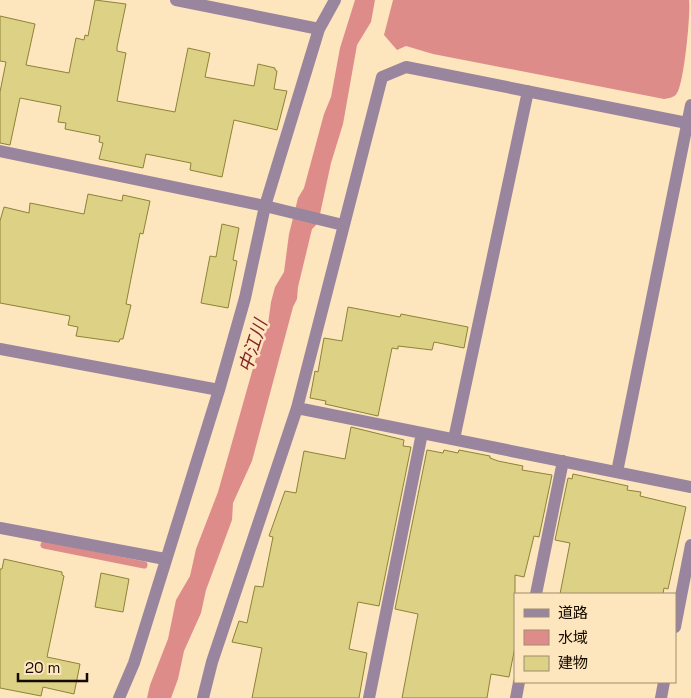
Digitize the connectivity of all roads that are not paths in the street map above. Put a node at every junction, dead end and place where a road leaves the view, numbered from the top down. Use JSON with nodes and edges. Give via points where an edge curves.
{"nodes":[{"id":1,"x":176,"y":0,"type":"edge"},
{"id":2,"x":335,"y":0,"type":"edge"},
{"id":3,"x":319,"y":28,"type":"junction"},
{"id":4,"x":528,"y":91,"type":"junction"},
{"id":5,"x":691,"y":105,"type":"edge"},
{"id":6,"x":687,"y":123,"type":"junction"},
{"id":7,"x":0,"y":151,"type":"edge"},
{"id":8,"x":266,"y":206,"type":"junction"},
{"id":9,"x":342,"y":225,"type":"junction"},
{"id":10,"x":0,"y":349,"type":"edge"},
{"id":11,"x":219,"y":390,"type":"junction"},
{"id":12,"x":297,"y":408,"type":"junction"},
{"id":13,"x":422,"y":433,"type":"junction"},
{"id":14,"x":454,"y":439,"type":"junction"},
{"id":15,"x":563,"y":461,"type":"junction"},
{"id":16,"x":617,"y":472,"type":"junction"},
{"id":17,"x":691,"y":487,"type":"edge"},
{"id":18,"x":0,"y":528,"type":"edge"},
{"id":19,"x":691,"y":545,"type":"edge"},
{"id":20,"x":165,"y":559,"type":"junction"},
{"id":21,"x":536,"y":593,"type":"edge"},
{"id":22,"x":676,"y":622,"type":"edge"},
{"id":23,"x":519,"y":683,"type":"edge"},
{"id":24,"x":664,"y":683,"type":"edge"},
{"id":25,"x":119,"y":698,"type":"edge"},
{"id":26,"x":203,"y":698,"type":"edge"},
{"id":27,"x":369,"y":698,"type":"edge"},
{"id":28,"x":516,"y":698,"type":"edge"},
{"id":29,"x":661,"y":698,"type":"edge"}],
"edges":[{"from":1,"to":3,"type":"street"},
{"from":2,"to":3,"type":"street"},
{"from":3,"to":8,"type":"street"},
{"from":4,"to":6,"type":"street"},
{"from":4,"to":9,"type":"street","via":[[406,67],[382,76]]},
{"from":4,"to":14,"type":"street"},
{"from":5,"to":6,"type":"street"},
{"from":6,"to":16,"type":"street"},
{"from":7,"to":8,"type":"street"},
{"from":8,"to":9,"type":"street"},
{"from":8,"to":11,"type":"street"},
{"from":9,"to":12,"type":"street"},
{"from":10,"to":11,"type":"street"},
{"from":11,"to":20,"type":"street"},
{"from":12,"to":13,"type":"street"},
{"from":12,"to":26,"type":"street","via":[[212,662]]},
{"from":13,"to":14,"type":"street"},
{"from":13,"to":27,"type":"street"},
{"from":14,"to":15,"type":"street"},
{"from":15,"to":16,"type":"street"},
{"from":15,"to":21,"type":"street"},
{"from":16,"to":17,"type":"street"},
{"from":18,"to":20,"type":"street"},
{"from":19,"to":22,"type":"street"},
{"from":20,"to":25,"type":"street","via":[[134,663]]},
{"from":23,"to":28,"type":"street"},
{"from":24,"to":29,"type":"street"}]}
